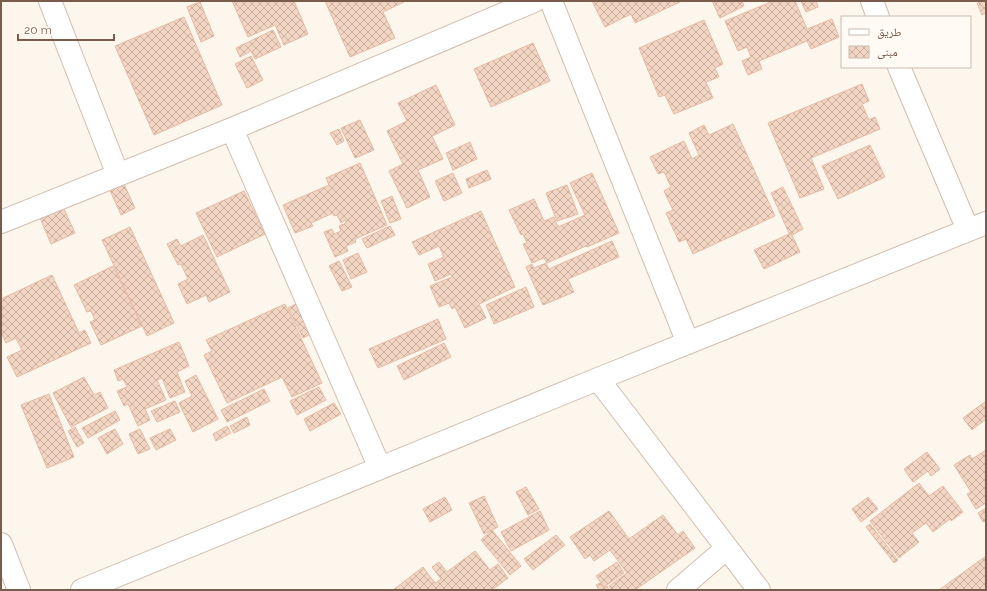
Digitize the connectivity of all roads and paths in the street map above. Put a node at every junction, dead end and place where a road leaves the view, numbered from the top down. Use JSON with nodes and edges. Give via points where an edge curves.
{"nodes":[{"id":1,"x":50,"y":1,"type":"edge"},
{"id":2,"x":534,"y":1,"type":"edge"},
{"id":3,"x":551,"y":1,"type":"edge"},
{"id":4,"x":872,"y":1,"type":"edge"},
{"id":5,"x":878,"y":16,"type":"edge"},
{"id":6,"x":899,"y":68,"type":"edge"},
{"id":7,"x":232,"y":129,"type":"junction"},
{"id":8,"x":118,"y":175,"type":"junction"},
{"id":9,"x":1,"y":221,"type":"edge"},
{"id":10,"x":977,"y":227,"type":"edge"},
{"id":11,"x":688,"y":344,"type":"junction"},
{"id":12,"x":598,"y":379,"type":"junction"},
{"id":13,"x":380,"y":468,"type":"junction"},
{"id":14,"x":1,"y":544,"type":"edge"},
{"id":15,"x":727,"y":548,"type":"junction"},
{"id":16,"x":19,"y":590,"type":"edge"},
{"id":17,"x":82,"y":590,"type":"edge"},
{"id":18,"x":678,"y":590,"type":"edge"},
{"id":19,"x":759,"y":590,"type":"edge"}],
"edges":[{"from":1,"to":8,"type":"street"},
{"from":2,"to":7,"type":"street"},
{"from":3,"to":11,"type":"street"},
{"from":4,"to":5,"type":"street"},
{"from":6,"to":10,"type":"street"},
{"from":7,"to":8,"type":"street"},
{"from":7,"to":13,"type":"street"},
{"from":8,"to":9,"type":"street"},
{"from":10,"to":11,"type":"street"},
{"from":11,"to":12,"type":"street"},
{"from":12,"to":13,"type":"street"},
{"from":12,"to":15,"type":"street"},
{"from":13,"to":17,"type":"street"},
{"from":14,"to":16,"type":"street"},
{"from":15,"to":18,"type":"street"},
{"from":15,"to":19,"type":"street"}]}
